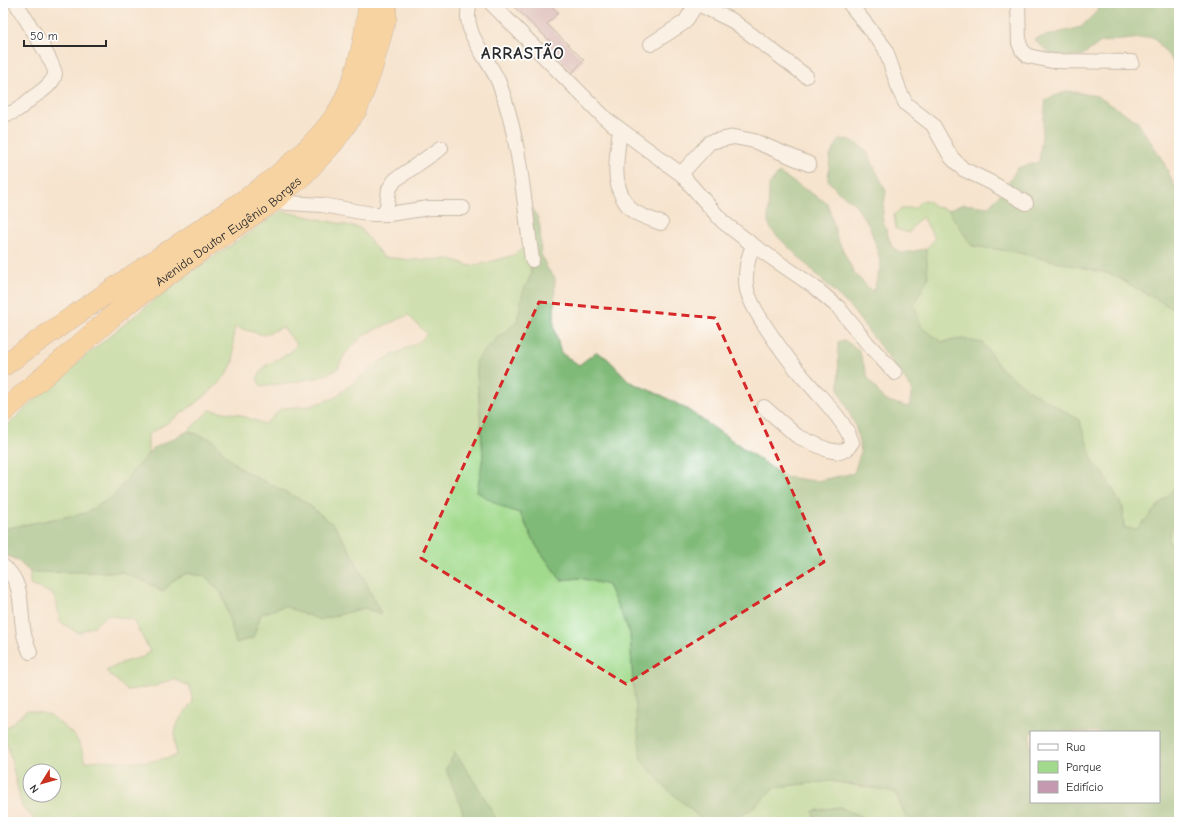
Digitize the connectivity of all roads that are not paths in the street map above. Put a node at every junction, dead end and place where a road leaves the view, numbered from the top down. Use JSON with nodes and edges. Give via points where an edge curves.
{"nodes":[{"id":1,"x":16,"y":3,"type":"edge"},
{"id":2,"x":369,"y":3,"type":"edge"},
{"id":3,"x":386,"y":3,"type":"edge"},
{"id":4,"x":470,"y":3,"type":"edge"},
{"id":5,"x":491,"y":3,"type":"edge"},
{"id":6,"x":696,"y":3,"type":"edge"},
{"id":7,"x":849,"y":3,"type":"edge"},
{"id":8,"x":1018,"y":3,"type":"edge"},
{"id":9,"x":651,"y":44,"type":"dead end"},
{"id":10,"x":1132,"y":62,"type":"dead end"},
{"id":11,"x":806,"y":76,"type":"dead end"},
{"id":12,"x":3,"y":114,"type":"edge"},
{"id":13,"x":620,"y":129,"type":"junction"},
{"id":14,"x":441,"y":148,"type":"dead end"},
{"id":15,"x":808,"y":164,"type":"dead end"},
{"id":16,"x":682,"y":174,"type":"junction"},
{"id":17,"x":272,"y":202,"type":"junction"},
{"id":18,"x":1026,"y":203,"type":"dead end"},
{"id":19,"x":463,"y":208,"type":"dead end"},
{"id":20,"x":386,"y":214,"type":"junction"},
{"id":21,"x":661,"y":223,"type":"dead end"},
{"id":22,"x":753,"y":245,"type":"junction"},
{"id":23,"x":532,"y":260,"type":"dead end"},
{"id":24,"x":3,"y":366,"type":"edge"},
{"id":25,"x":895,"y":373,"type":"dead end"},
{"id":26,"x":764,"y":406,"type":"dead end"},
{"id":27,"x":3,"y":412,"type":"edge"},
{"id":28,"x":3,"y":566,"type":"edge"},
{"id":29,"x":30,"y":652,"type":"dead end"}],
"edges":[{"from":1,"to":12,"type":"street","via":[[52,63],[55,74],[49,85],[13,112]]},
{"from":2,"to":24,"type":"highway","name":"Avenida Doutor Eugênio Borges","via":[[365,38],[351,84],[336,115],[315,140],[283,171],[256,192]]},
{"from":3,"to":17,"type":"highway","name":"Avenida Doutor Eugênio Borges","via":[[386,17],[357,109],[333,143],[304,174]]},
{"from":4,"to":23,"type":"street","via":[[468,21],[472,34],[496,76],[508,106]]},
{"from":5,"to":13,"type":"street","via":[[606,119]]},
{"from":6,"to":9,"type":"street","via":[[685,22]]},
{"from":6,"to":11,"type":"street","via":[[733,21]]},
{"from":7,"to":18,"type":"street","via":[[885,48],[906,104],[934,125],[951,157],[963,169]]},
{"from":8,"to":10,"type":"street","via":[[1019,43],[1028,56],[1052,61]]},
{"from":13,"to":16,"type":"street"},
{"from":13,"to":21,"type":"street","via":[[615,175],[622,196],[633,211]]},
{"from":14,"to":20,"type":"street","via":[[395,180],[389,189]]},
{"from":15,"to":16,"type":"street","via":[[754,141],[734,137],[710,142]]},
{"from":16,"to":22,"type":"street","via":[[724,222]]},
{"from":17,"to":20,"type":"street","via":[[322,205]]},
{"from":17,"to":27,"type":"highway","name":"Avenida Doutor Eugênio Borges","via":[[123,307]]},
{"from":19,"to":20,"type":"street","via":[[429,208]]},
{"from":22,"to":25,"type":"street","via":[[813,286],[838,307]]},
{"from":22,"to":26,"type":"street","via":[[745,275],[753,305],[852,442],[847,449],[840,452],[828,450],[796,436]]},
{"from":28,"to":29,"type":"street","via":[[19,589],[24,632]]}]}
